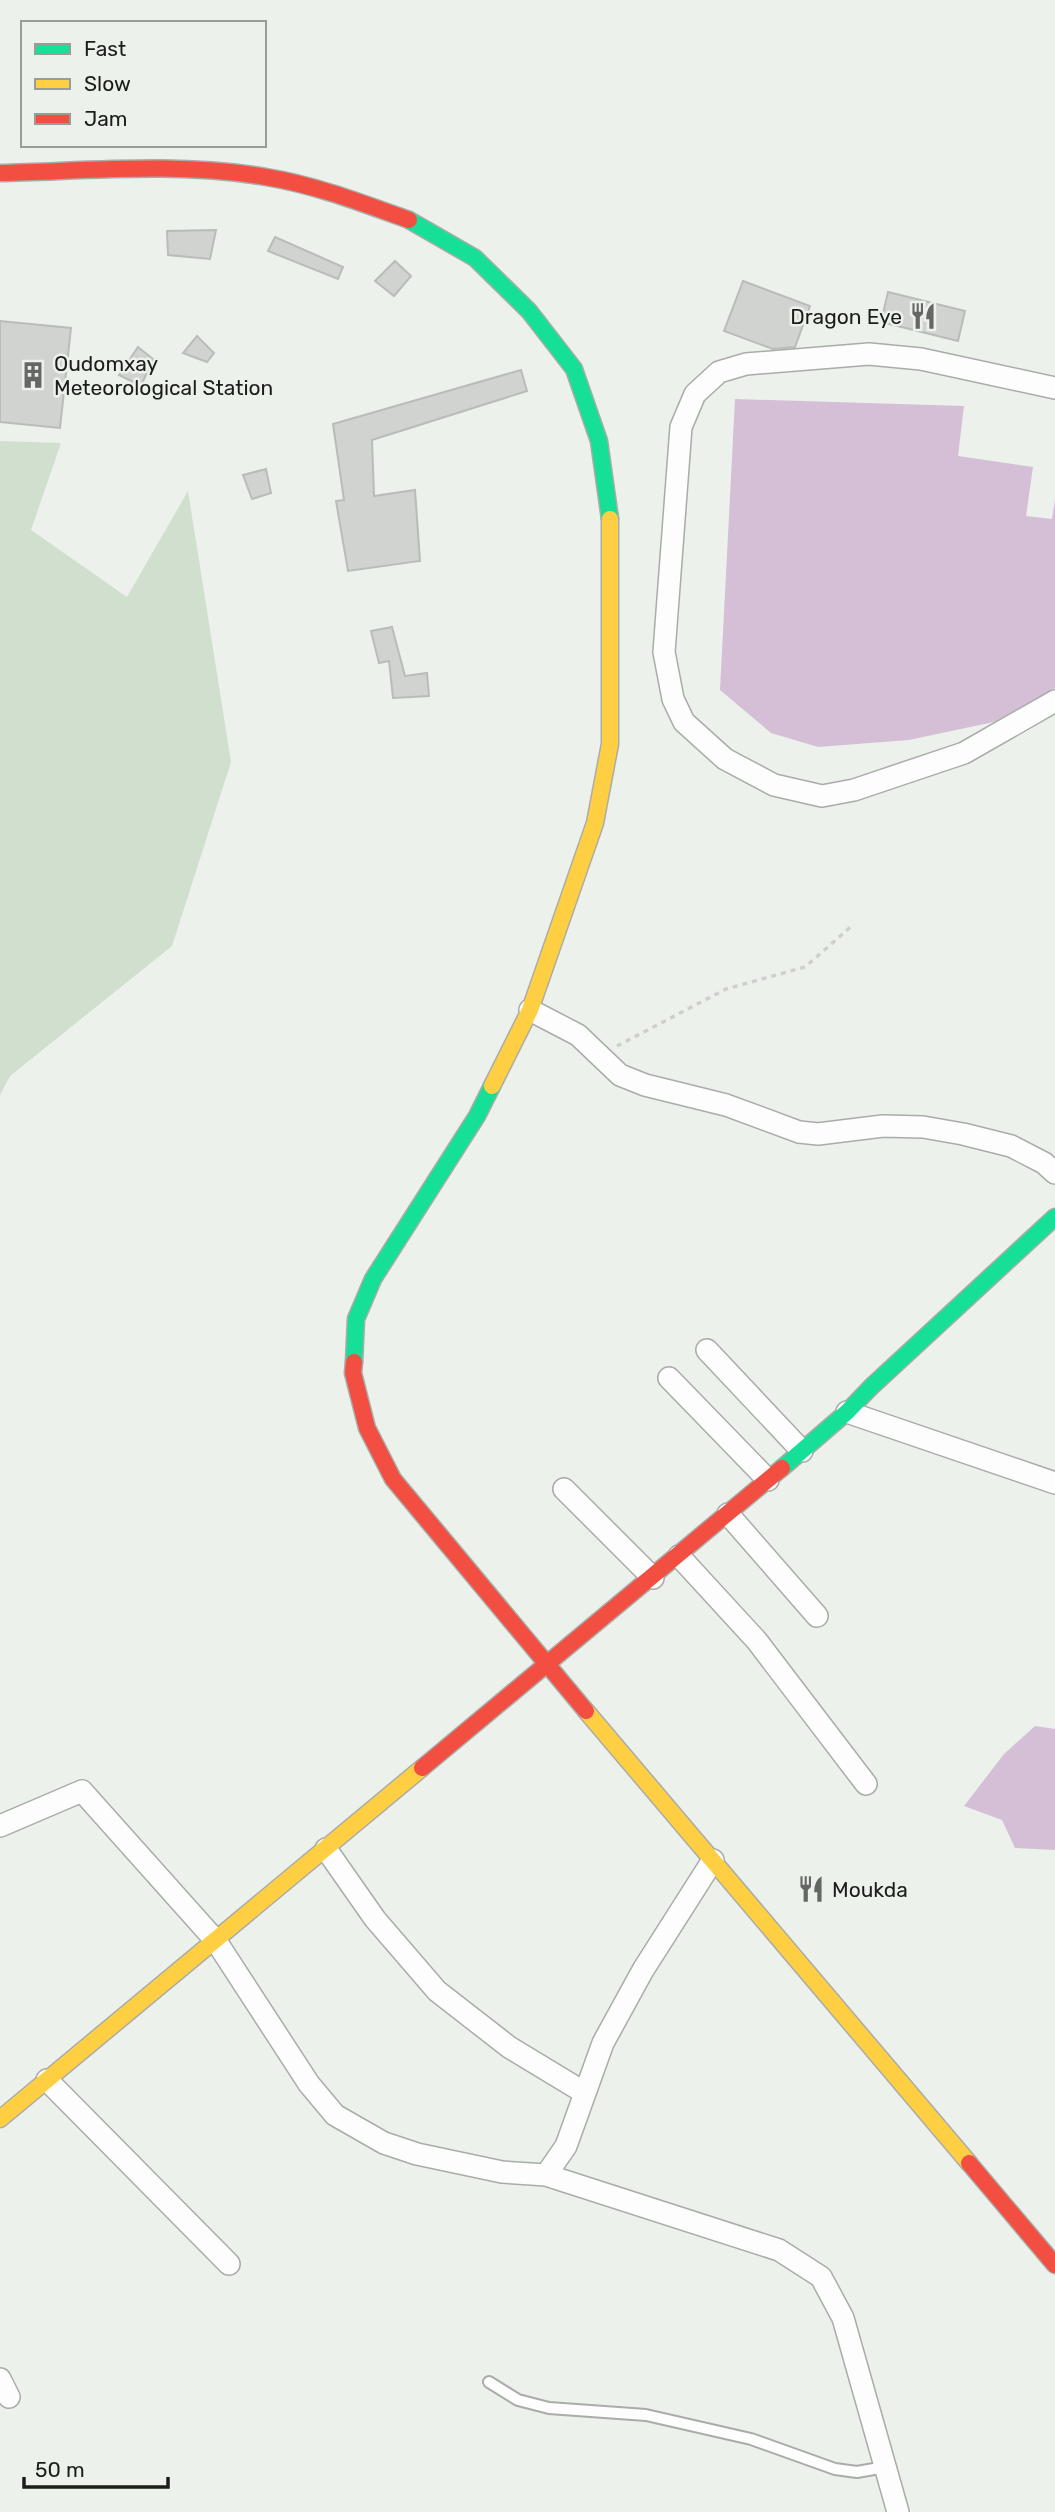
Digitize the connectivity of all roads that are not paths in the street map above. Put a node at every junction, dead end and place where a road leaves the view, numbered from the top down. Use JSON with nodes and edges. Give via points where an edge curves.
{"nodes":[{"id":1,"x":0,"y":173,"type":"edge"},
{"id":2,"x":1055,"y":388,"type":"edge"},
{"id":3,"x":1055,"y":701,"type":"edge"},
{"id":4,"x":530,"y":1010,"type":"junction"},
{"id":5,"x":1055,"y":1173,"type":"edge"},
{"id":6,"x":1055,"y":1217,"type":"edge"},
{"id":7,"x":707,"y":1350,"type":"dead end"},
{"id":8,"x":668,"y":1378,"type":"dead end"},
{"id":9,"x":847,"y":1412,"type":"junction"},
{"id":10,"x":802,"y":1451,"type":"junction"},
{"id":11,"x":768,"y":1480,"type":"junction"},
{"id":12,"x":1055,"y":1483,"type":"edge"},
{"id":13,"x":564,"y":1489,"type":"dead end"},
{"id":14,"x":728,"y":1514,"type":"junction"},
{"id":15,"x":679,"y":1556,"type":"junction"},
{"id":16,"x":653,"y":1578,"type":"junction"},
{"id":17,"x":817,"y":1616,"type":"dead end"},
{"id":18,"x":548,"y":1666,"type":"junction"},
{"id":19,"x":866,"y":1784,"type":"dead end"},
{"id":20,"x":0,"y":1826,"type":"edge"},
{"id":21,"x":326,"y":1849,"type":"junction"},
{"id":22,"x":713,"y":1860,"type":"junction"},
{"id":23,"x":215,"y":1941,"type":"junction"},
{"id":24,"x":47,"y":2080,"type":"junction"},
{"id":25,"x":585,"y":2093,"type":"junction"},
{"id":26,"x":2,"y":2114,"type":"edge"},
{"id":27,"x":546,"y":2175,"type":"junction"},
{"id":28,"x":229,"y":2264,"type":"dead end"},
{"id":29,"x":1055,"y":2264,"type":"edge"},
{"id":30,"x":489,"y":2382,"type":"dead end"},
{"id":31,"x":886,"y":2467,"type":"junction"},
{"id":32,"x":898,"y":2512,"type":"edge"}],
"edges":[{"from":1,"to":4,"type":"street","via":[[183,169],[266,177],[341,195],[409,220],[475,258],[529,311],[574,369],[599,441],[611,528],[610,744],[596,823]]},
{"from":2,"to":3,"type":"street","via":[[921,359],[869,354],[746,364],[719,372],[695,394],[681,427],[664,652],[673,699],[684,722],[725,759],[774,785],[822,796],[854,790],[964,753]]},
{"from":4,"to":5,"type":"street","via":[[578,1035],[620,1075],[645,1085],[726,1105],[799,1132],[883,1126],[963,1135],[1011,1146]]},
{"from":4,"to":18,"type":"street","via":[[477,1116],[373,1279],[356,1319],[353,1373],[367,1428],[393,1479]]},
{"from":6,"to":9,"type":"street"},
{"from":7,"to":10,"type":"street"},
{"from":8,"to":11,"type":"street"},
{"from":9,"to":10,"type":"street"},
{"from":9,"to":12,"type":"street"},
{"from":10,"to":11,"type":"street"},
{"from":11,"to":14,"type":"street"},
{"from":13,"to":16,"type":"street"},
{"from":14,"to":15,"type":"street"},
{"from":14,"to":17,"type":"street"},
{"from":15,"to":16,"type":"street"},
{"from":15,"to":19,"type":"street","via":[[757,1641]]},
{"from":16,"to":18,"type":"street"},
{"from":18,"to":21,"type":"street"},
{"from":18,"to":22,"type":"street"},
{"from":20,"to":23,"type":"street","via":[[82,1791]]},
{"from":21,"to":23,"type":"street"},
{"from":21,"to":25,"type":"street","via":[[375,1919],[437,1991],[509,2047]]},
{"from":22,"to":25,"type":"street","via":[[643,1970],[603,2043]]},
{"from":22,"to":29,"type":"street"},
{"from":23,"to":24,"type":"street"},
{"from":23,"to":27,"type":"street","via":[[309,2084],[335,2115],[384,2143],[417,2154],[502,2172]]},
{"from":24,"to":26,"type":"street"},
{"from":24,"to":28,"type":"street"},
{"from":25,"to":27,"type":"street","via":[[566,2146]]},
{"from":27,"to":31,"type":"street","via":[[779,2250],[821,2277],[843,2318]]},
{"from":30,"to":31,"type":"lane","via":[[528,2403],[659,2418],[751,2439],[835,2469],[857,2472]]},
{"from":31,"to":32,"type":"street"}]}
